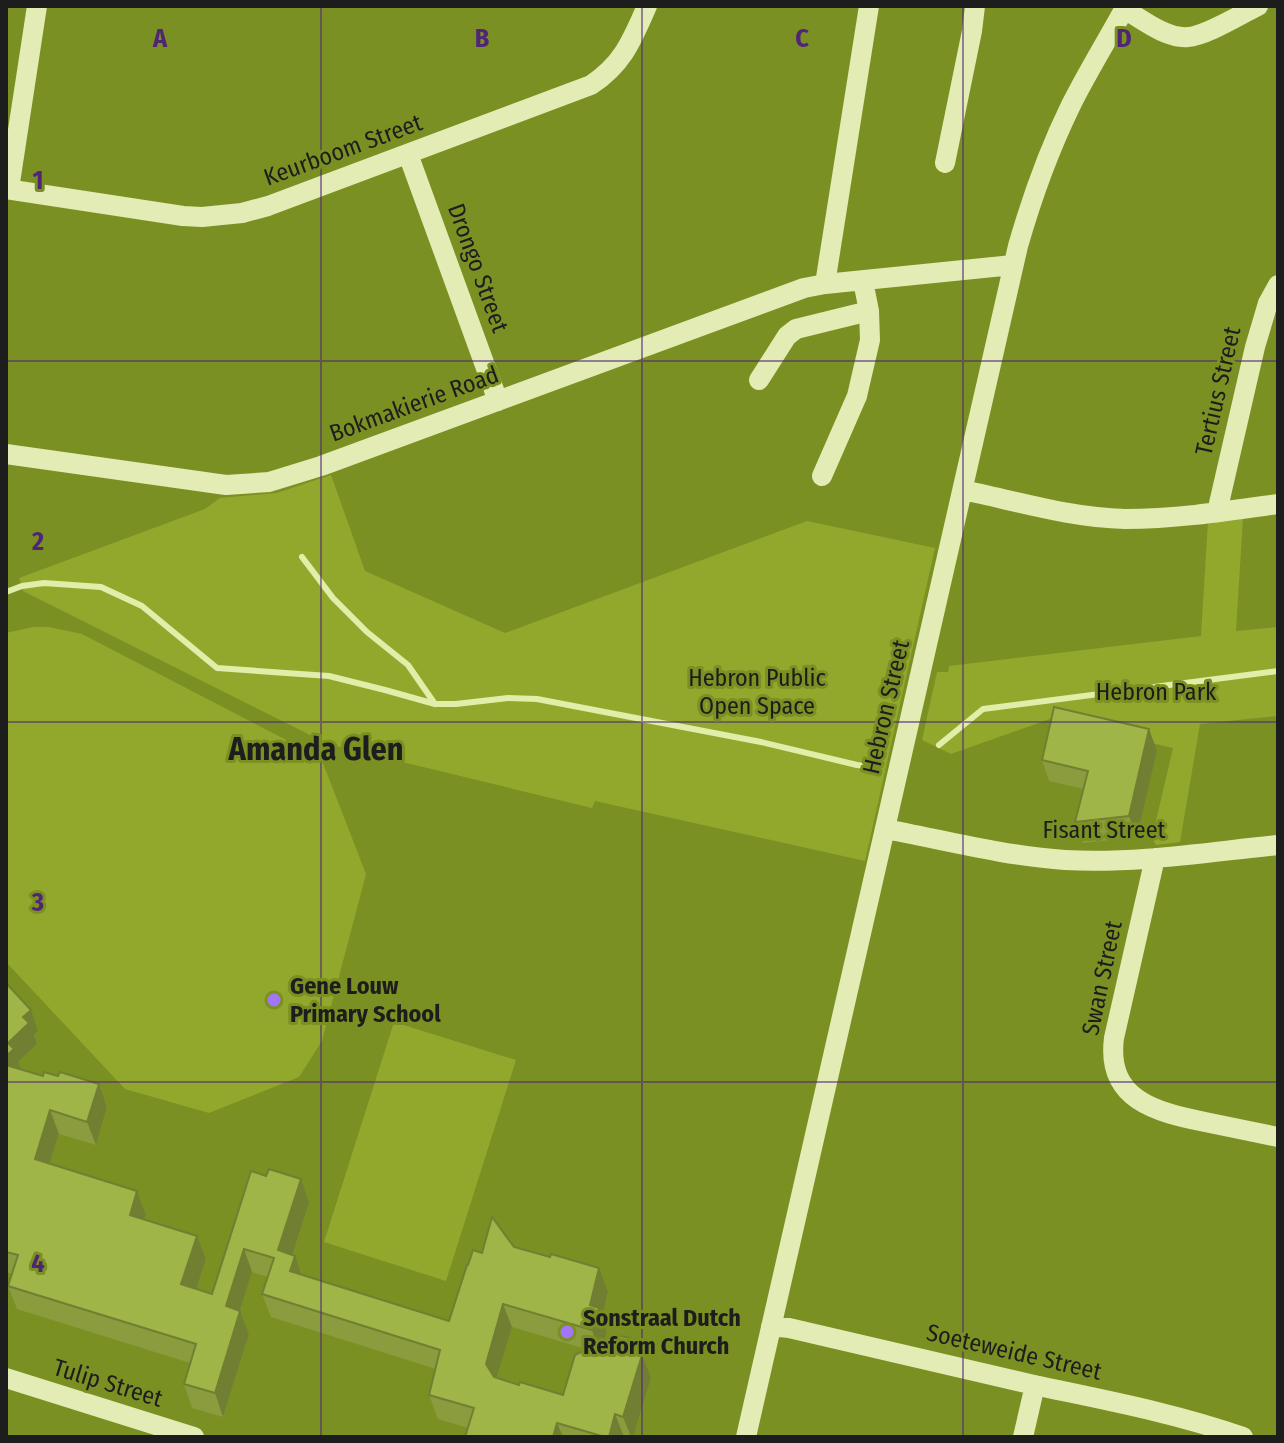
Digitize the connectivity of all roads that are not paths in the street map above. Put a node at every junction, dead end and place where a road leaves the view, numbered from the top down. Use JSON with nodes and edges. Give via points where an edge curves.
{"nodes":[{"id":1,"x":37,"y":6,"type":"edge"},
{"id":2,"x":647,"y":6,"type":"edge"},
{"id":3,"x":869,"y":6,"type":"edge"},
{"id":4,"x":975,"y":6,"type":"edge"},
{"id":5,"x":1258,"y":6,"type":"edge"},
{"id":6,"x":1125,"y":7,"type":"edge"},
{"id":7,"x":408,"y":154,"type":"junction"},
{"id":8,"x":945,"y":163,"type":"dead end"},
{"id":9,"x":8,"y":189,"type":"edge"},
{"id":10,"x":1013,"y":265,"type":"junction"},
{"id":11,"x":863,"y":281,"type":"junction"},
{"id":12,"x":825,"y":284,"type":"junction"},
{"id":13,"x":1278,"y":285,"type":"edge"},
{"id":14,"x":869,"y":311,"type":"junction"},
{"id":15,"x":759,"y":380,"type":"dead end"},
{"id":16,"x":498,"y":401,"type":"junction"},
{"id":17,"x":6,"y":454,"type":"edge"},
{"id":18,"x":822,"y":476,"type":"dead end"},
{"id":19,"x":963,"y":490,"type":"junction"},
{"id":20,"x":1278,"y":504,"type":"edge"},
{"id":21,"x":1217,"y":512,"type":"junction"},
{"id":22,"x":885,"y":829,"type":"junction"},
{"id":23,"x":1278,"y":845,"type":"edge"},
{"id":24,"x":1155,"y":858,"type":"junction"},
{"id":25,"x":1278,"y":1137,"type":"edge"},
{"id":26,"x":771,"y":1326,"type":"junction"},
{"id":27,"x":6,"y":1378,"type":"edge"},
{"id":28,"x":1035,"y":1385,"type":"junction"},
{"id":29,"x":194,"y":1437,"type":"edge"},
{"id":30,"x":746,"y":1437,"type":"edge"},
{"id":31,"x":1023,"y":1437,"type":"edge"},
{"id":32,"x":1243,"y":1437,"type":"edge"}],
"edges":[{"from":1,"to":9,"type":"street"},
{"from":2,"to":7,"type":"street","name":"Keurboom Street","via":[[625,53],[591,85]]},
{"from":3,"to":12,"type":"street"},
{"from":4,"to":8,"type":"street"},
{"from":5,"to":6,"type":"street","via":[[1186,38]]},
{"from":6,"to":10,"type":"street","name":"Hebron Street","via":[[1051,149]]},
{"from":7,"to":9,"type":"street","name":"Keurboom Street","via":[[268,206],[220,216],[183,216]]},
{"from":7,"to":16,"type":"street","name":"Drongo Street"},
{"from":10,"to":11,"type":"street","name":"Bokmakierie Road"},
{"from":10,"to":19,"type":"street","name":"Hebron Street"},
{"from":11,"to":12,"type":"street","name":"Bokmakierie Road"},
{"from":11,"to":14,"type":"street"},
{"from":12,"to":16,"type":"street","name":"Bokmakierie Road"},
{"from":13,"to":21,"type":"street","name":"Tertius Street","via":[[1255,347]]},
{"from":14,"to":15,"type":"street","via":[[791,332]]},
{"from":14,"to":18,"type":"street","via":[[870,340],[857,396]]},
{"from":16,"to":17,"type":"street","name":"Bokmakierie Road","via":[[290,477],[247,484],[210,484]]},
{"from":19,"to":21,"type":"street","via":[[1124,519]]},
{"from":19,"to":22,"type":"street","name":"Hebron Street"},
{"from":20,"to":21,"type":"street"},
{"from":22,"to":24,"type":"street","name":"Fisant Street","via":[[1032,857]]},
{"from":22,"to":26,"type":"street","name":"Hebron Street"},
{"from":23,"to":24,"type":"street","name":"Fisant Street"},
{"from":24,"to":25,"type":"street","name":"Swan Street","via":[[1114,1038],[1119,1079],[1152,1109]]},
{"from":26,"to":28,"type":"street","name":"Soeteweide Street"},
{"from":26,"to":30,"type":"street","name":"Hebron Street"},
{"from":27,"to":29,"type":"street","name":"Tulip Street"},
{"from":28,"to":31,"type":"street"},
{"from":28,"to":32,"type":"street","name":"Soeteweide Street","via":[[1161,1412]]}]}
